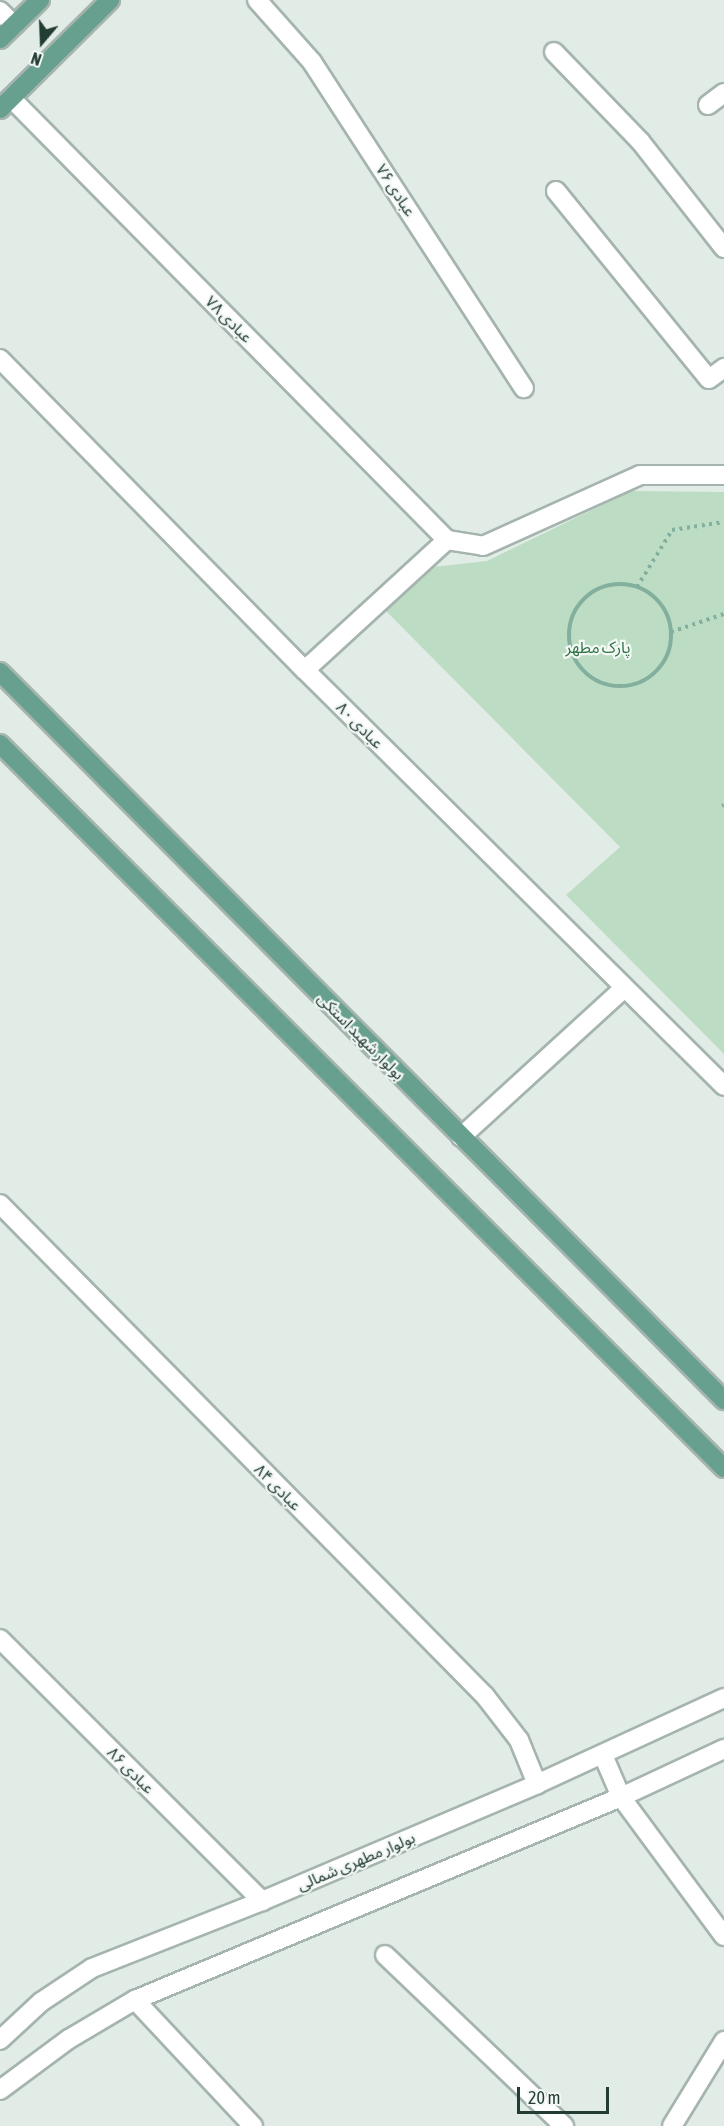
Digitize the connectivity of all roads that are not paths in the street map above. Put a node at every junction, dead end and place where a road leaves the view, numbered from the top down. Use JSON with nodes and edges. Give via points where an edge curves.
{"nodes":[{"id":1,"x":40,"y":0,"type":"edge"},
{"id":2,"x":110,"y":0,"type":"edge"},
{"id":3,"x":257,"y":0,"type":"edge"},
{"id":4,"x":0,"y":11,"type":"edge"},
{"id":5,"x":14,"y":25,"type":"junction"},
{"id":6,"x":0,"y":39,"type":"edge"},
{"id":7,"x":554,"y":52,"type":"dead end"},
{"id":8,"x":724,"y":93,"type":"edge"},
{"id":9,"x":5,"y":104,"type":"edge"},
{"id":10,"x":708,"y":105,"type":"dead end"},
{"id":11,"x":556,"y":191,"type":"dead end"},
{"id":12,"x":724,"y":248,"type":"edge"},
{"id":13,"x":0,"y":359,"type":"edge"},
{"id":14,"x":724,"y":368,"type":"edge"},
{"id":15,"x":524,"y":388,"type":"dead end"},
{"id":16,"x":724,"y":475,"type":"edge"},
{"id":17,"x":447,"y":540,"type":"junction"},
{"id":18,"x":305,"y":670,"type":"junction"},
{"id":19,"x":0,"y":672,"type":"edge"},
{"id":20,"x":0,"y":744,"type":"edge"},
{"id":21,"x":624,"y":988,"type":"junction"},
{"id":22,"x":724,"y":1086,"type":"edge"},
{"id":23,"x":461,"y":1137,"type":"junction"},
{"id":24,"x":0,"y":1204,"type":"edge"},
{"id":25,"x":724,"y":1400,"type":"edge"},
{"id":26,"x":724,"y":1468,"type":"edge"},
{"id":27,"x":0,"y":1639,"type":"edge"},
{"id":28,"x":724,"y":1698,"type":"edge"},
{"id":29,"x":724,"y":1749,"type":"edge"},
{"id":30,"x":603,"y":1755,"type":"junction"},
{"id":31,"x":537,"y":1784,"type":"junction"},
{"id":32,"x":621,"y":1797,"type":"junction"},
{"id":33,"x":262,"y":1901,"type":"junction"},
{"id":34,"x":724,"y":1936,"type":"edge"},
{"id":35,"x":385,"y":1955,"type":"dead end"},
{"id":36,"x":135,"y":2000,"type":"junction"},
{"id":37,"x":0,"y":2040,"type":"edge"},
{"id":38,"x":724,"y":2041,"type":"edge"},
{"id":39,"x":0,"y":2090,"type":"edge"},
{"id":40,"x":678,"y":2124,"type":"edge"},
{"id":41,"x":253,"y":2126,"type":"edge"},
{"id":42,"x":564,"y":2126,"type":"edge"}],
"edges":[{"from":1,"to":5,"type":"main road"},
{"from":2,"to":9,"type":"main road"},
{"from":3,"to":15,"type":"street","name":"عبادی ۷۶","via":[[312,62]]},
{"from":4,"to":5,"type":"street"},
{"from":5,"to":6,"type":"main road"},
{"from":7,"to":12,"type":"street","via":[[640,141]]},
{"from":8,"to":10,"type":"street"},
{"from":9,"to":17,"type":"street","name":"عبادی ۷۸"},
{"from":11,"to":14,"type":"street","via":[[709,380]]},
{"from":13,"to":18,"type":"street","name":"عبادی ۸۰"},
{"from":16,"to":17,"type":"street","via":[[640,475],[483,546]]},
{"from":17,"to":18,"type":"street"},
{"from":18,"to":21,"type":"street","name":"عبادی ۸۰"},
{"from":19,"to":23,"type":"main road","name":"بولوار شهید استکی"},
{"from":20,"to":26,"type":"main road"},
{"from":21,"to":22,"type":"street","name":"عبادی ۸۰"},
{"from":21,"to":23,"type":"street"},
{"from":23,"to":25,"type":"main road","name":"بولوار شهید استکی"},
{"from":24,"to":31,"type":"street","name":"عبادی ۸۴","via":[[485,1696],[519,1740]]},
{"from":27,"to":33,"type":"street","name":"عبادی ۸۶"},
{"from":28,"to":30,"type":"street","name":"بولوار مطهری شمالی"},
{"from":29,"to":32,"type":"street"},
{"from":30,"to":31,"type":"street","name":"بولوار مطهری شمالی"},
{"from":30,"to":32,"type":"street"},
{"from":31,"to":33,"type":"street","name":"بولوار مطهری شمالی"},
{"from":32,"to":34,"type":"street"},
{"from":32,"to":36,"type":"street"},
{"from":33,"to":37,"type":"street","name":"بولوار مطهری شمالی","via":[[92,1968],[41,2002]]},
{"from":35,"to":42,"type":"street"},
{"from":36,"to":39,"type":"street","via":[[69,2039]]},
{"from":36,"to":41,"type":"street"},
{"from":38,"to":40,"type":"street"}]}
